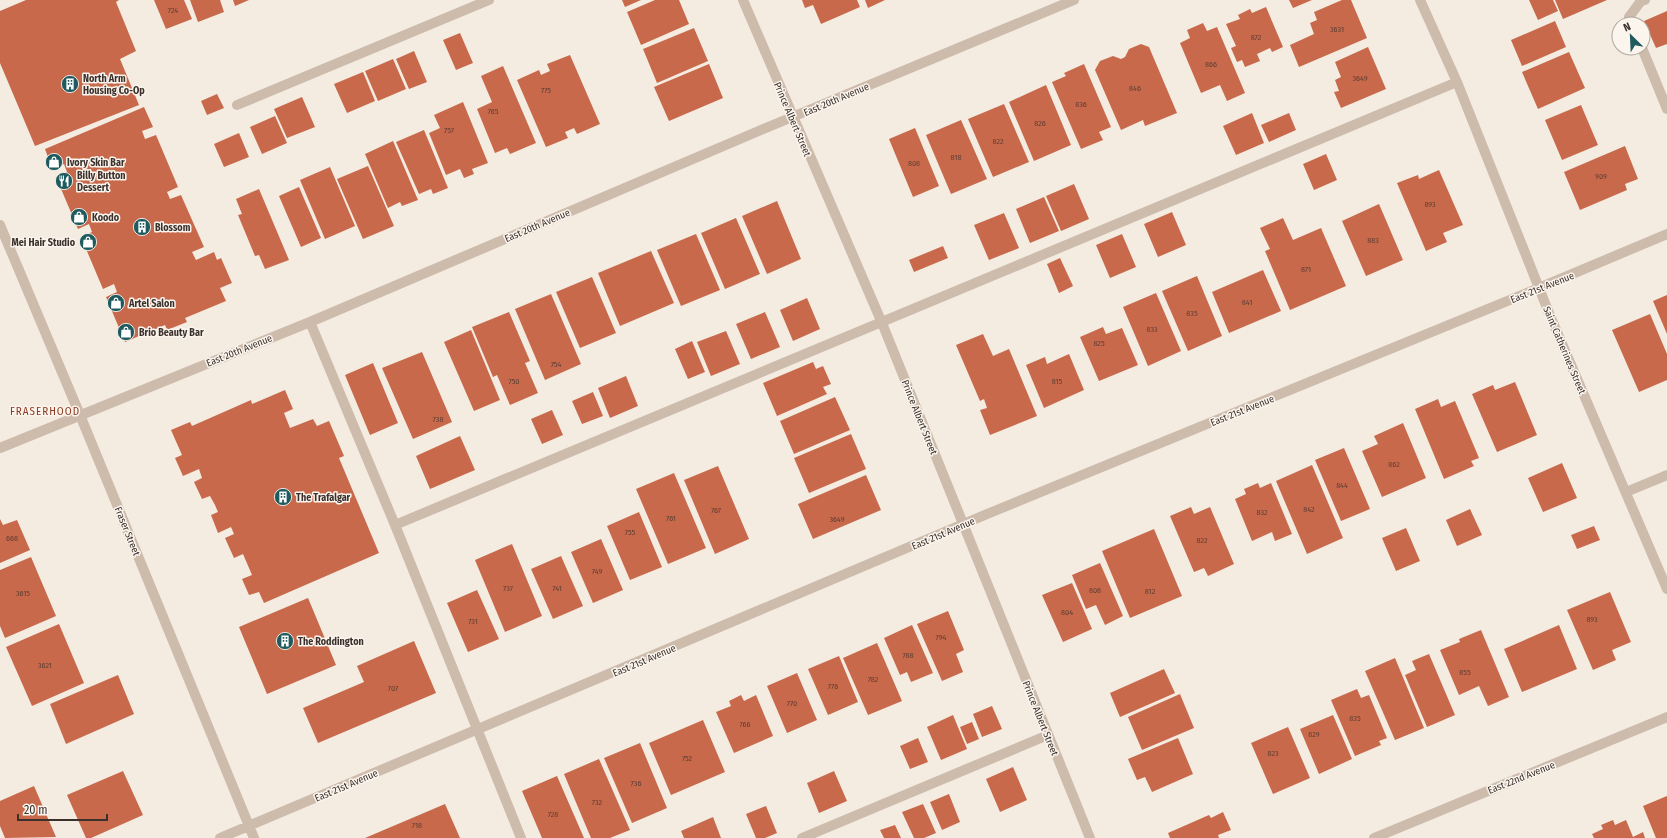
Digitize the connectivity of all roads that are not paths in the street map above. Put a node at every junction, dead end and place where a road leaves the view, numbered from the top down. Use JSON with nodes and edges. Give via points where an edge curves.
{"nodes":[{"id":1,"x":489,"y":0,"type":"edge"},
{"id":2,"x":743,"y":0,"type":"edge"},
{"id":3,"x":1074,"y":0,"type":"edge"},
{"id":4,"x":1420,"y":0,"type":"edge"},
{"id":5,"x":1645,"y":0,"type":"edge"},
{"id":6,"x":1630,"y":16,"type":"edge"},
{"id":7,"x":1645,"y":56,"type":"edge"},
{"id":8,"x":1457,"y":82,"type":"junction"},
{"id":9,"x":237,"y":105,"type":"dead end"},
{"id":10,"x":1667,"y":109,"type":"edge"},
{"id":11,"x":793,"y":117,"type":"junction"},
{"id":12,"x":0,"y":225,"type":"edge"},
{"id":13,"x":1667,"y":234,"type":"edge"},
{"id":14,"x":1539,"y":288,"type":"junction"},
{"id":15,"x":310,"y":322,"type":"junction"},
{"id":16,"x":882,"y":323,"type":"junction"},
{"id":17,"x":80,"y":415,"type":"junction"},
{"id":18,"x":0,"y":448,"type":"edge"},
{"id":19,"x":1667,"y":475,"type":"edge"},
{"id":20,"x":1626,"y":492,"type":"junction"},
{"id":21,"x":963,"y":525,"type":"junction"},
{"id":22,"x":395,"y":526,"type":"junction"},
{"id":23,"x":1667,"y":589,"type":"edge"},
{"id":24,"x":1667,"y":717,"type":"edge"},
{"id":25,"x":477,"y":730,"type":"junction"},
{"id":26,"x":1048,"y":735,"type":"junction"},
{"id":27,"x":249,"y":826,"type":"junction"},
{"id":28,"x":220,"y":838,"type":"edge"},
{"id":29,"x":254,"y":838,"type":"edge"},
{"id":30,"x":521,"y":838,"type":"edge"},
{"id":31,"x":802,"y":838,"type":"edge"},
{"id":32,"x":1090,"y":838,"type":"edge"},
{"id":33,"x":1374,"y":838,"type":"edge"}],
"edges":[{"from":1,"to":9,"type":"street"},
{"from":2,"to":11,"type":"street","name":"Prince Albert Street"},
{"from":3,"to":11,"type":"street","name":"East 20th Avenue"},
{"from":4,"to":8,"type":"street","name":"Saint Catherines Street"},
{"from":5,"to":6,"type":"street"},
{"from":7,"to":10,"type":"street"},
{"from":8,"to":14,"type":"street","name":"Saint Catherines Street"},
{"from":8,"to":16,"type":"street"},
{"from":11,"to":15,"type":"street","name":"East 20th Avenue"},
{"from":11,"to":16,"type":"street","name":"Prince Albert Street"},
{"from":12,"to":17,"type":"street","name":"Fraser Street"},
{"from":13,"to":14,"type":"street","name":"East 21st Avenue"},
{"from":14,"to":20,"type":"street","name":"Saint Catherines Street"},
{"from":14,"to":21,"type":"street","name":"East 21st Avenue"},
{"from":15,"to":17,"type":"street","name":"East 20th Avenue"},
{"from":15,"to":22,"type":"street"},
{"from":16,"to":21,"type":"street","name":"Prince Albert Street"},
{"from":16,"to":22,"type":"street"},
{"from":17,"to":18,"type":"street","name":"East 20th Avenue"},
{"from":17,"to":27,"type":"street","name":"Fraser Street"},
{"from":19,"to":20,"type":"street"},
{"from":20,"to":23,"type":"street","name":"Saint Catherines Street"},
{"from":21,"to":25,"type":"street","name":"East 21st Avenue"},
{"from":21,"to":26,"type":"street","name":"Prince Albert Street"},
{"from":22,"to":25,"type":"street"},
{"from":24,"to":33,"type":"street","name":"East 22nd Avenue"},
{"from":25,"to":27,"type":"street","name":"East 21st Avenue"},
{"from":25,"to":30,"type":"street"},
{"from":26,"to":31,"type":"street"},
{"from":26,"to":32,"type":"street","name":"Prince Albert Street"},
{"from":27,"to":28,"type":"street","name":"East 21st Avenue"},
{"from":27,"to":29,"type":"street","name":"Fraser Street"}]}
